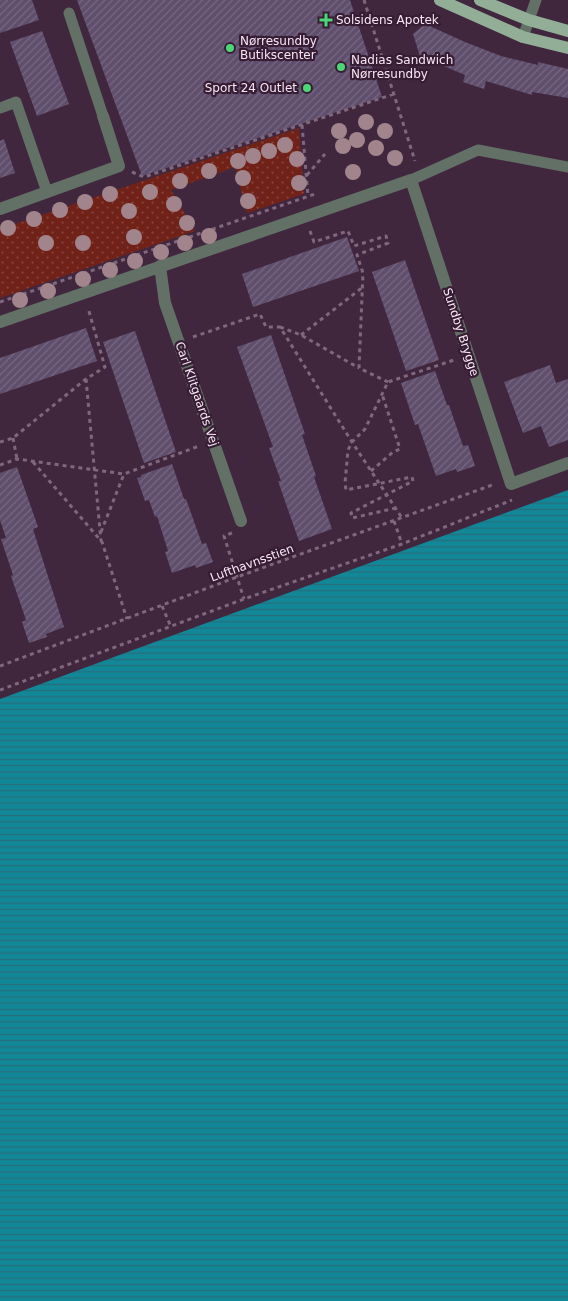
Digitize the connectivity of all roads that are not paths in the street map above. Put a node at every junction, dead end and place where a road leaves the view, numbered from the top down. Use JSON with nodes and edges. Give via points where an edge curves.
{"nodes":[{"id":1,"x":440,"y":0,"type":"edge"},
{"id":2,"x":480,"y":0,"type":"edge"},
{"id":3,"x":536,"y":0,"type":"edge"},
{"id":4,"x":69,"y":12,"type":"dead end"},
{"id":5,"x":529,"y":20,"type":"junction"},
{"id":6,"x":568,"y":31,"type":"edge"},
{"id":7,"x":523,"y":37,"type":"junction"},
{"id":8,"x":568,"y":48,"type":"edge"},
{"id":9,"x":0,"y":108,"type":"edge"},
{"id":10,"x":103,"y":116,"type":"joint"},
{"id":11,"x":568,"y":167,"type":"edge"},
{"id":12,"x":412,"y":180,"type":"junction"},
{"id":13,"x":47,"y":192,"type":"junction"},
{"id":14,"x":0,"y":209,"type":"edge"},
{"id":15,"x":160,"y":266,"type":"junction"},
{"id":16,"x":0,"y":322,"type":"edge"},
{"id":17,"x":568,"y":463,"type":"edge"},
{"id":18,"x":241,"y":525,"type":"road end"}],
"edges":[{"from":1,"to":7,"type":"main road"},
{"from":2,"to":5,"type":"main road"},
{"from":3,"to":5,"type":"lane"},
{"from":4,"to":10,"type":"lane"},
{"from":5,"to":6,"type":"main road"},
{"from":5,"to":7,"type":"lane"},
{"from":7,"to":8,"type":"main road"},
{"from":9,"to":13,"type":"lane","via":[[16,102]]},
{"from":10,"to":13,"type":"street","via":[[119,166]]},
{"from":11,"to":12,"type":"lane","via":[[478,150]]},
{"from":12,"to":15,"type":"street"},
{"from":12,"to":17,"type":"street","name":"Sundby Brygge","via":[[511,484]]},
{"from":13,"to":14,"type":"street"},
{"from":15,"to":16,"type":"street"},
{"from":15,"to":18,"type":"street","name":"Carl Klitgaards Vej","via":[[165,303]]}]}
